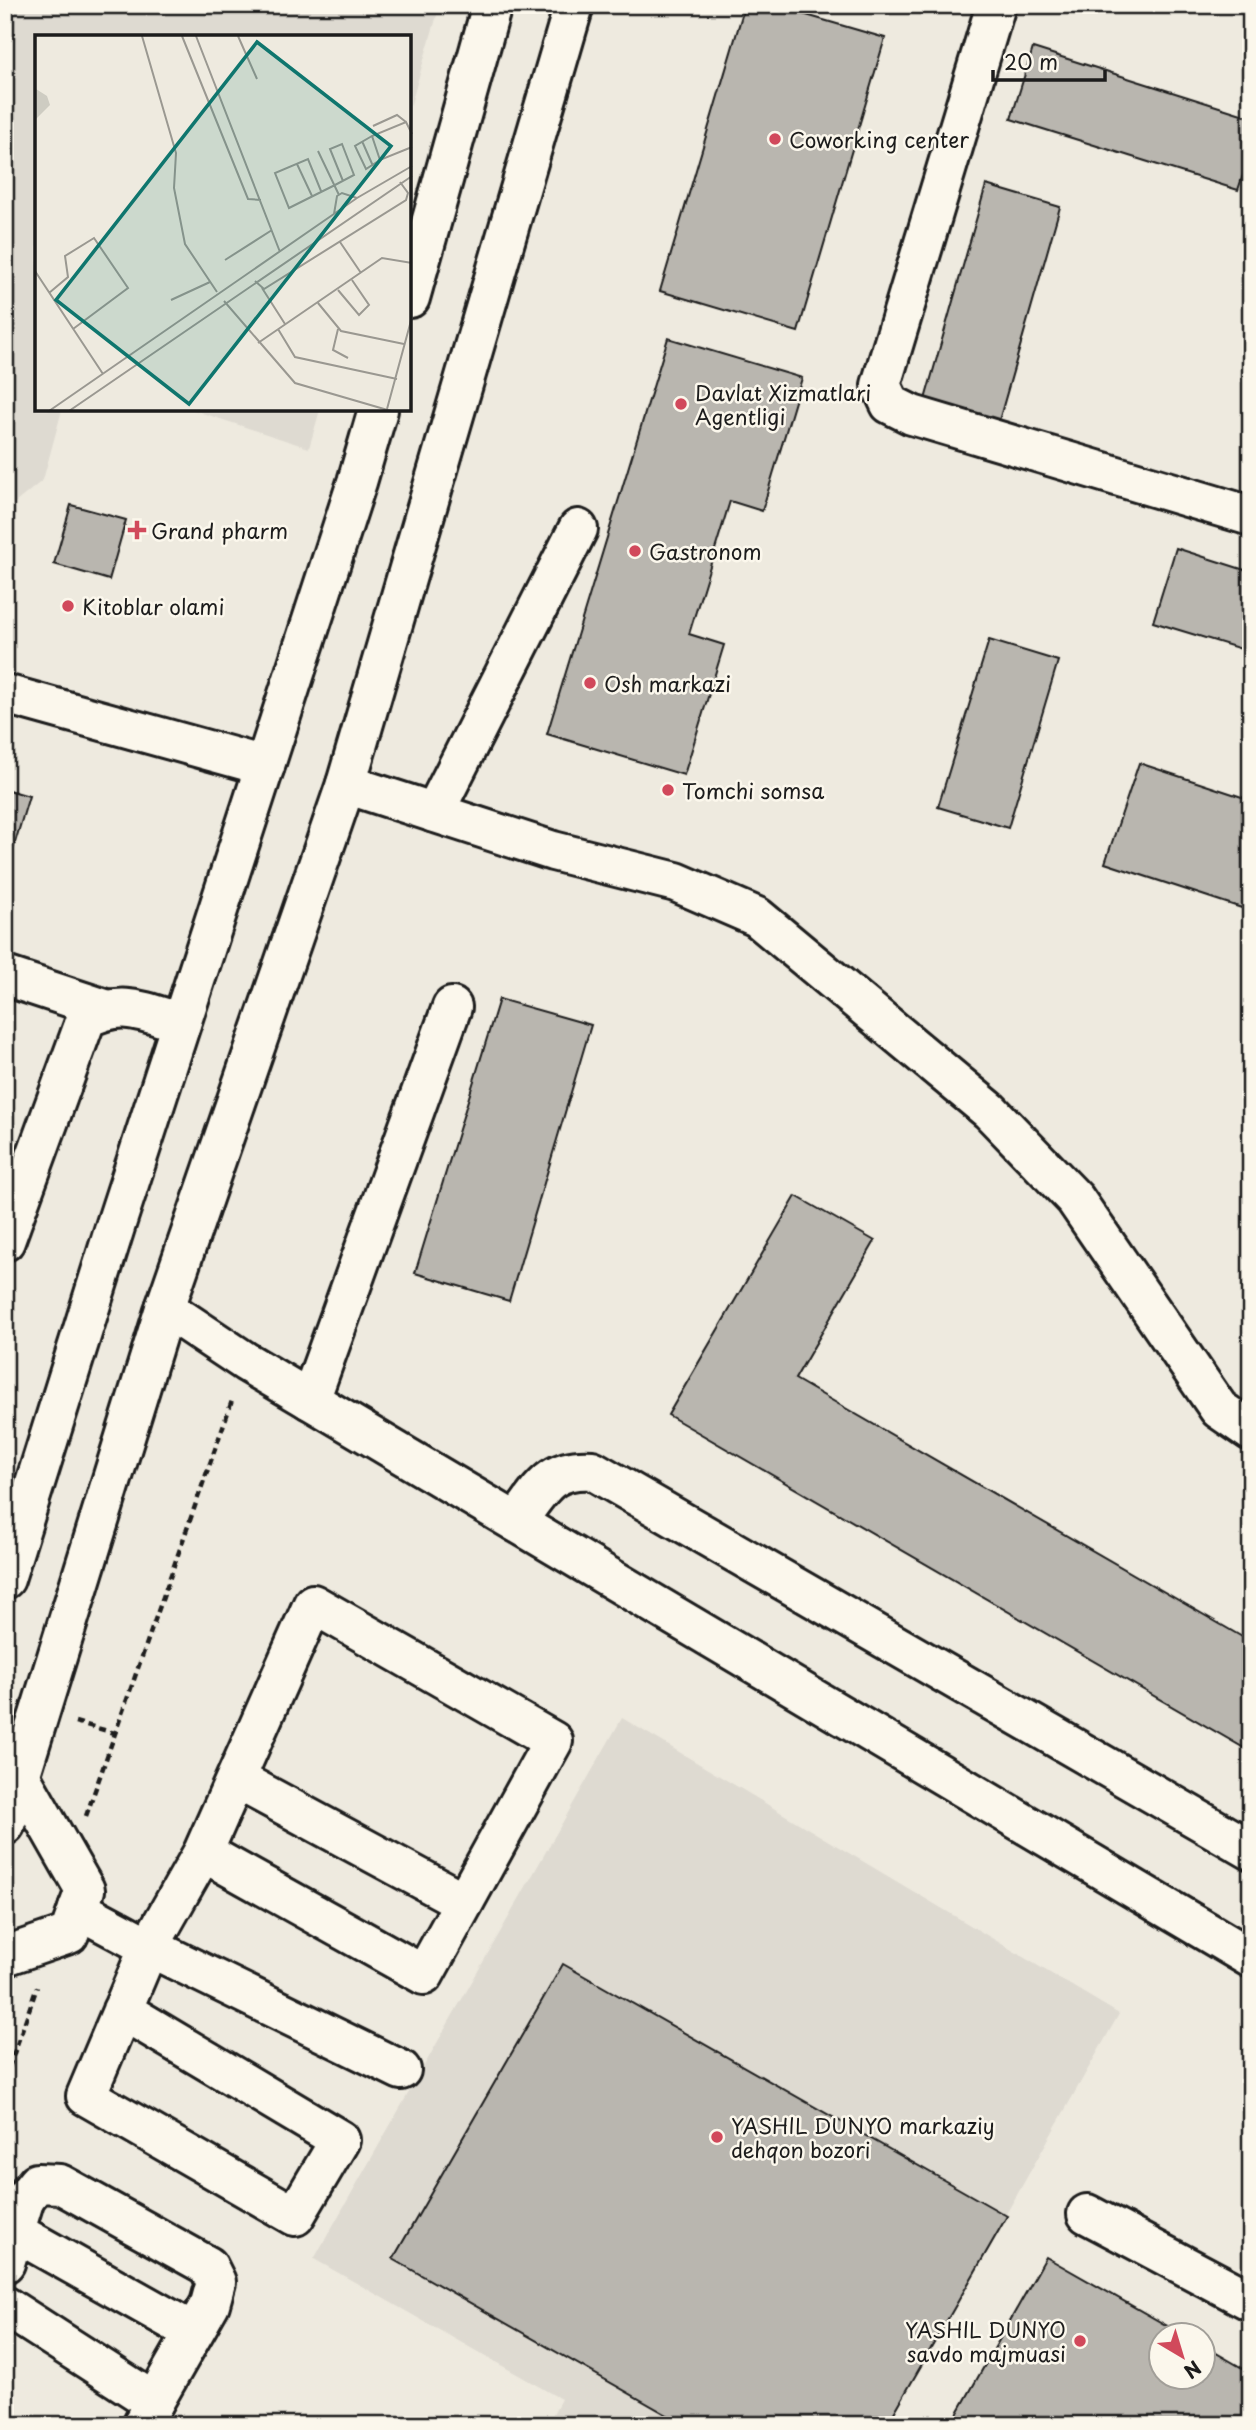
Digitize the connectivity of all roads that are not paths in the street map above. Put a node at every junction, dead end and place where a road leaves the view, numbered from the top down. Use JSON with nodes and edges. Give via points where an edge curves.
{"nodes":[{"id":1,"x":492,"y":5,"type":"edge"},
{"id":2,"x":574,"y":5,"type":"edge"},
{"id":3,"x":996,"y":5,"type":"edge"},
{"id":4,"x":411,"y":294,"type":"edge"},
{"id":5,"x":378,"y":411,"type":"edge"},
{"id":6,"x":1251,"y":516,"type":"edge"},
{"id":7,"x":578,"y":529,"type":"dead end"},
{"id":8,"x":5,"y":694,"type":"edge"},
{"id":9,"x":265,"y":766,"type":"junction"},
{"id":10,"x":346,"y":785,"type":"junction"},
{"id":11,"x":434,"y":813,"type":"junction"},
{"id":12,"x":5,"y":976,"type":"edge"},
{"id":13,"x":452,"y":1007,"type":"dead end"},
{"id":14,"x":104,"y":1009,"type":"junction"},
{"id":15,"x":181,"y":1023,"type":"junction"},
{"id":16,"x":5,"y":1241,"type":"edge"},
{"id":17,"x":165,"y":1308,"type":"junction"},
{"id":18,"x":310,"y":1399,"type":"junction"},
{"id":19,"x":1251,"y":1431,"type":"edge"},
{"id":20,"x":516,"y":1522,"type":"junction"},
{"id":21,"x":5,"y":1579,"type":"edge"},
{"id":22,"x":20,"y":1776,"type":"junction"},
{"id":23,"x":236,"y":1779,"type":"junction"},
{"id":24,"x":5,"y":1825,"type":"edge"},
{"id":25,"x":1251,"y":1850,"type":"edge"},
{"id":26,"x":203,"y":1852,"type":"junction"},
{"id":27,"x":464,"y":1902,"type":"junction"},
{"id":28,"x":78,"y":1909,"type":"junction"},
{"id":29,"x":149,"y":1947,"type":"junction"},
{"id":30,"x":5,"y":1956,"type":"edge"},
{"id":31,"x":1251,"y":1958,"type":"edge"},
{"id":32,"x":122,"y":2010,"type":"junction"},
{"id":33,"x":401,"y":2070,"type":"dead end"},
{"id":34,"x":1087,"y":2214,"type":"dead end"},
{"id":35,"x":10,"y":2248,"type":"edge"},
{"id":36,"x":1251,"y":2301,"type":"edge"},
{"id":37,"x":5,"y":2306,"type":"edge"},
{"id":38,"x":193,"y":2332,"type":"junction"},
{"id":39,"x":148,"y":2413,"type":"edge"}],
"edges":[{"from":1,"to":4,"type":"main road"},
{"from":2,"to":10,"type":"main road"},
{"from":3,"to":6,"type":"main road","via":[[881,385],[890,404],[912,415]]},
{"from":5,"to":9,"type":"main road"},
{"from":7,"to":11,"type":"main road"},
{"from":8,"to":9,"type":"main road"},
{"from":9,"to":15,"type":"main road"},
{"from":10,"to":11,"type":"main road"},
{"from":10,"to":17,"type":"main road"},
{"from":11,"to":19,"type":"main road","via":[[676,883],[757,917],[990,1111],[1075,1199],[1219,1409]]},
{"from":12,"to":14,"type":"main road"},
{"from":13,"to":18,"type":"main road"},
{"from":14,"to":15,"type":"main road","via":[[125,1007]]},
{"from":14,"to":16,"type":"main road","via":[[86,1020]]},
{"from":15,"to":21,"type":"main road"},
{"from":17,"to":18,"type":"main road"},
{"from":17,"to":22,"type":"main road"},
{"from":18,"to":20,"type":"main road"},
{"from":20,"to":25,"type":"main road","via":[[555,1474],[592,1470]]},
{"from":20,"to":31,"type":"main road"},
{"from":22,"to":24,"type":"main road"},
{"from":22,"to":28,"type":"main road","via":[[85,1890]]},
{"from":23,"to":26,"type":"main road"},
{"from":23,"to":27,"type":"main road"},
{"from":23,"to":27,"type":"main road","via":[[313,1604],[553,1741]]},
{"from":26,"to":27,"type":"main road","via":[[424,1975]]},
{"from":26,"to":29,"type":"main road"},
{"from":28,"to":29,"type":"main road"},
{"from":28,"to":30,"type":"main road","via":[[69,1934]]},
{"from":29,"to":32,"type":"main road"},
{"from":29,"to":33,"type":"main road"},
{"from":32,"to":32,"type":"main road","via":[[86,2096],[295,2216],[340,2140]]},
{"from":34,"to":36,"type":"main road"},
{"from":35,"to":38,"type":"main road"},
{"from":35,"to":38,"type":"main road","via":[[25,2198],[37,2183],[60,2184],[208,2266],[216,2282],[210,2304]]},
{"from":37,"to":39,"type":"main road"},
{"from":38,"to":39,"type":"main road"}]}
